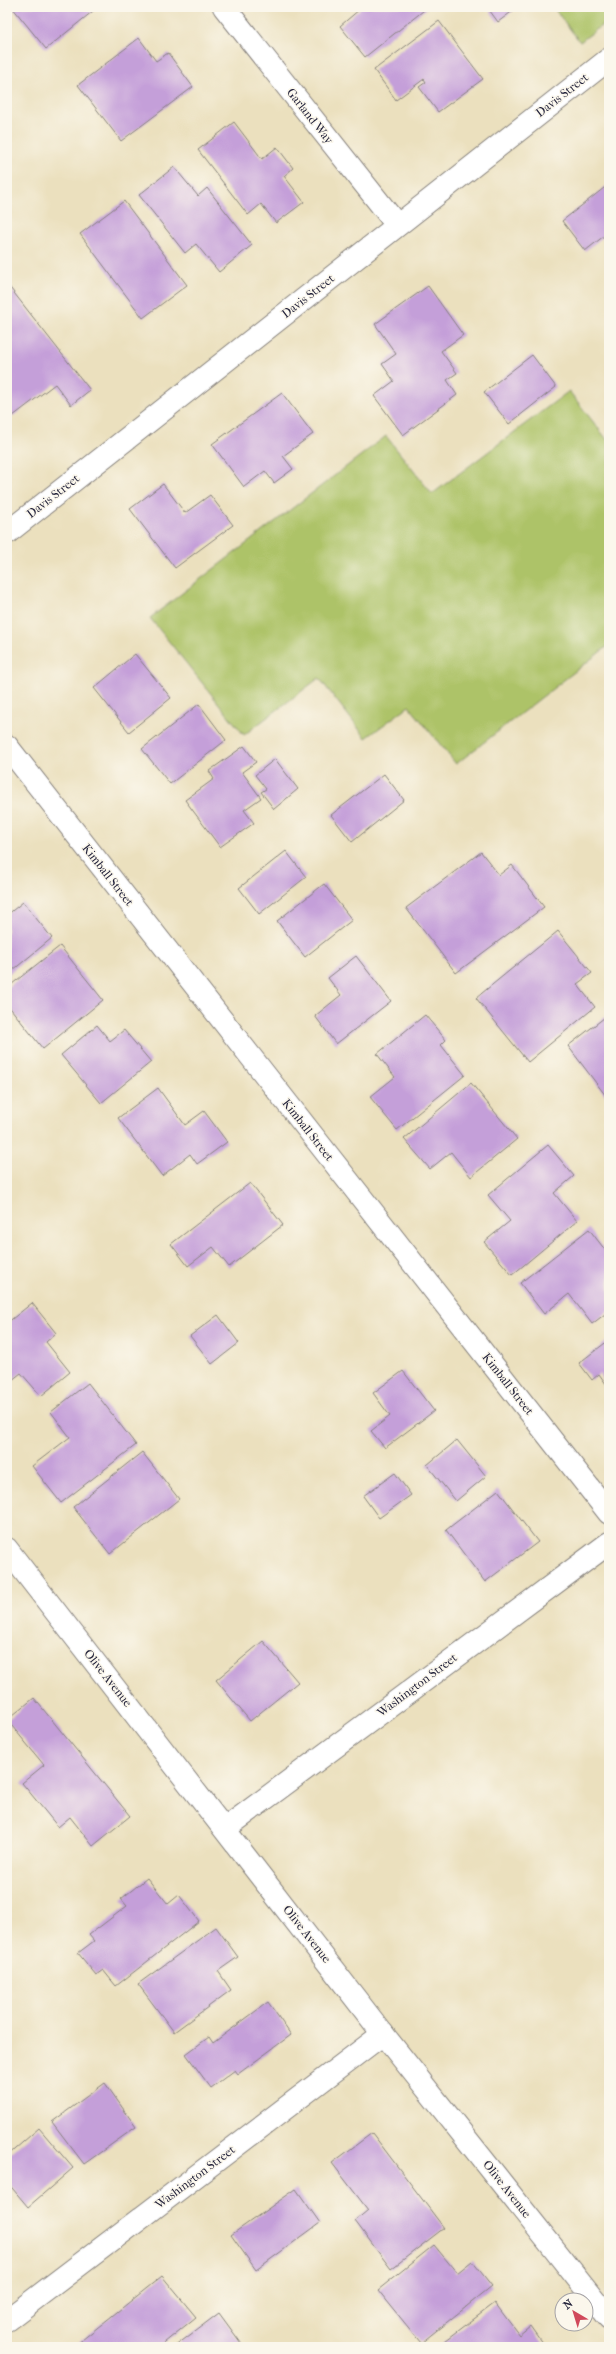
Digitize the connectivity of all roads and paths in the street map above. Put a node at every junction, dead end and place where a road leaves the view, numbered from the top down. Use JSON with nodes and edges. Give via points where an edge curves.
{"nodes":[{"id":1,"x":224,"y":7,"type":"edge"},
{"id":2,"x":609,"y":59,"type":"edge"},
{"id":3,"x":397,"y":225,"type":"junction"},
{"id":4,"x":7,"y":533,"type":"edge"},
{"id":5,"x":7,"y":746,"type":"edge"},
{"id":6,"x":609,"y":1513,"type":"edge"},
{"id":7,"x":609,"y":1543,"type":"edge"},
{"id":8,"x":7,"y":1549,"type":"edge"},
{"id":9,"x":226,"y":1828,"type":"junction"},
{"id":10,"x":383,"y":2034,"type":"junction"},
{"id":11,"x":609,"y":2318,"type":"edge"},
{"id":12,"x":7,"y":2320,"type":"edge"}],
"edges":[{"from":1,"to":3,"type":"street","name":"Garland Way"},
{"from":2,"to":3,"type":"street","name":"Davis Street"},
{"from":3,"to":4,"type":"street","name":"Davis Street"},
{"from":5,"to":6,"type":"street","name":"Kimball Street"},
{"from":7,"to":9,"type":"street","name":"Washington Street"},
{"from":8,"to":9,"type":"street","name":"Olive Avenue"},
{"from":9,"to":10,"type":"street","name":"Olive Avenue"},
{"from":10,"to":11,"type":"street","name":"Olive Avenue"},
{"from":10,"to":12,"type":"street","name":"Washington Street"}]}
